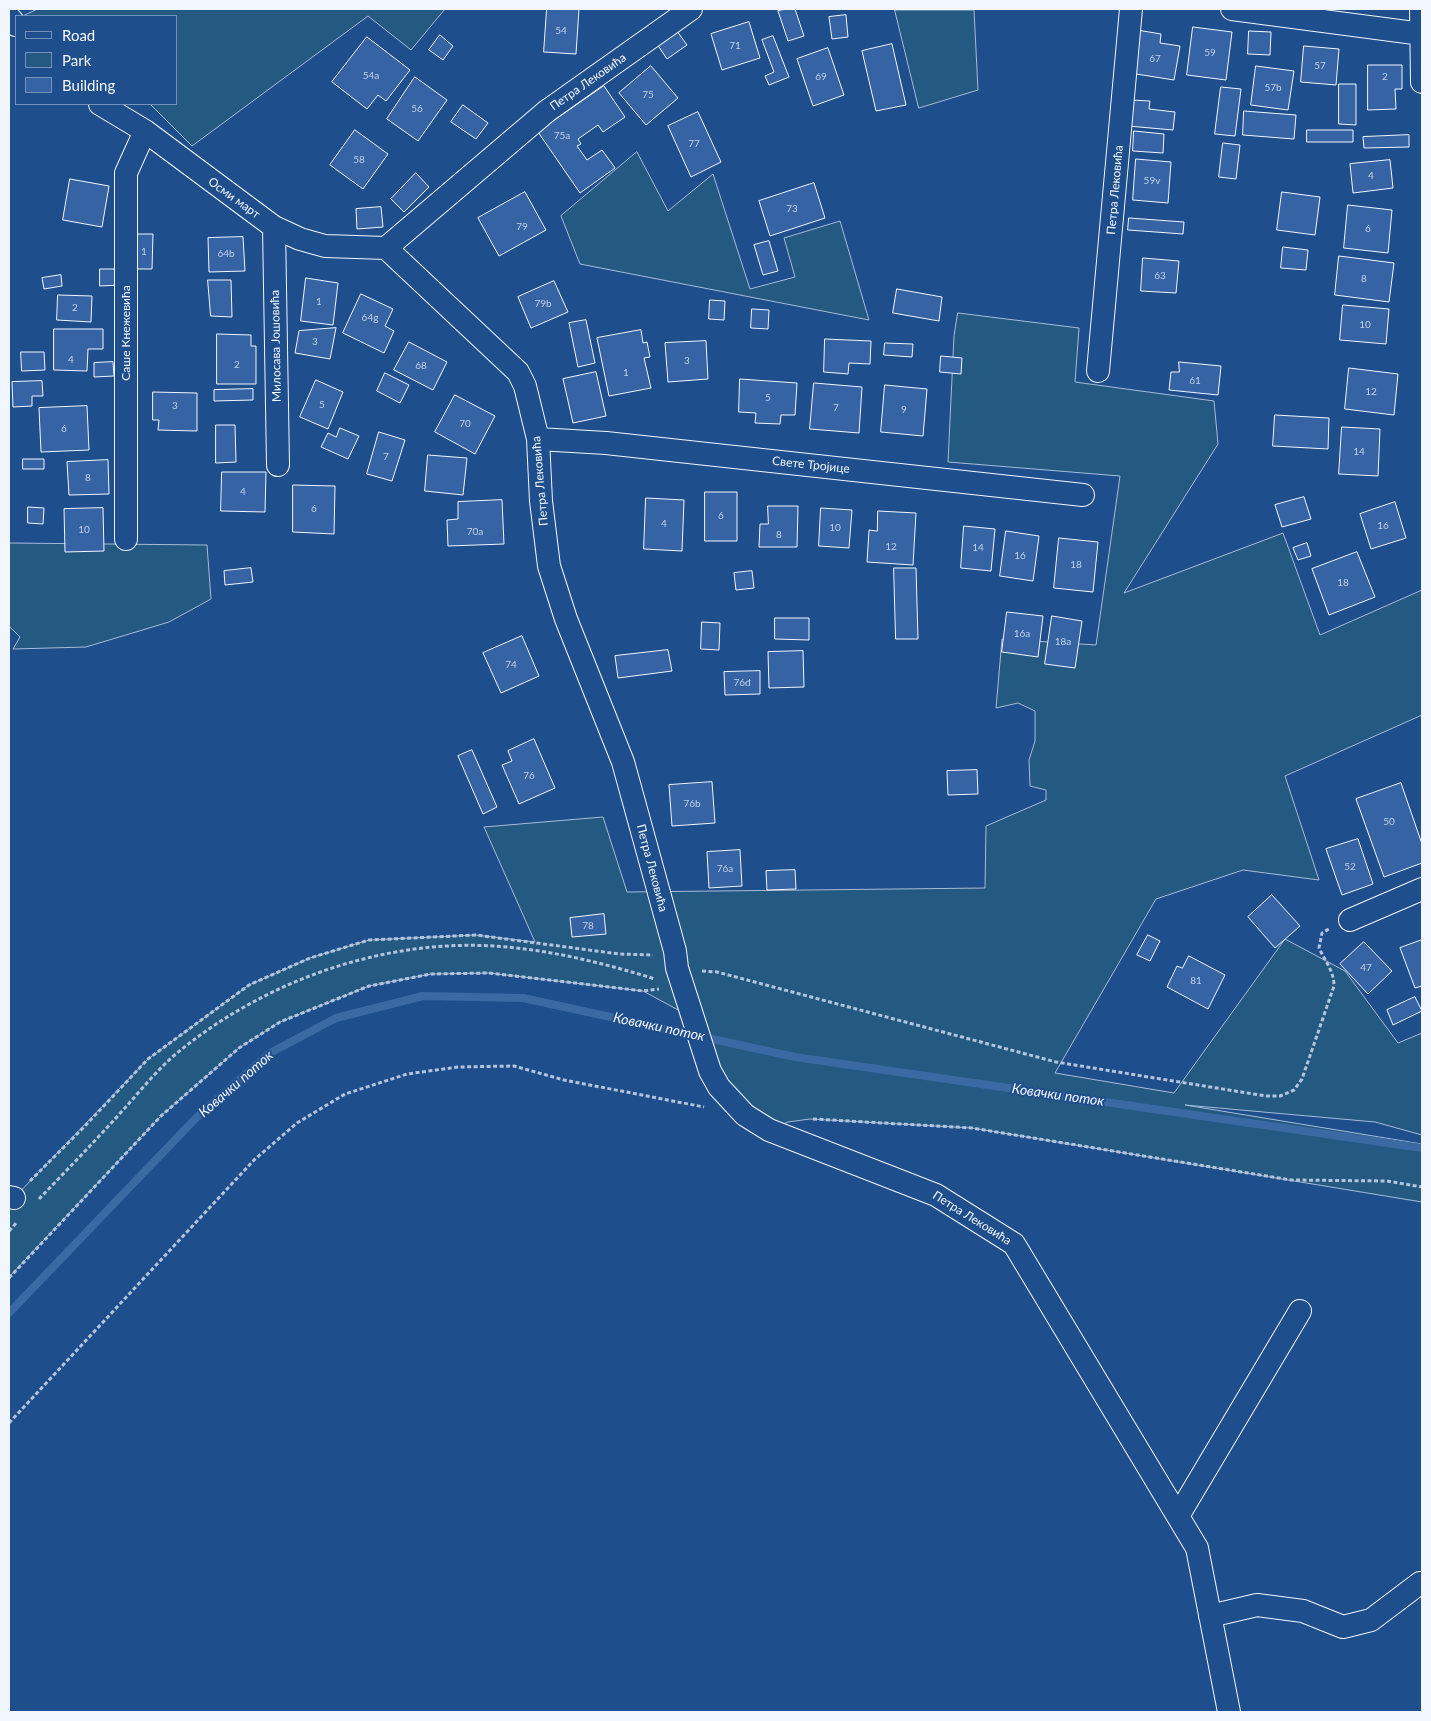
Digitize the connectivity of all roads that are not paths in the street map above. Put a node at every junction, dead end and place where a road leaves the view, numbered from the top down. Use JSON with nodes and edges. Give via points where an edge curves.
{"nodes":[{"id":1,"x":691,"y":9,"type":"edge"},
{"id":2,"x":1131,"y":9,"type":"edge"},
{"id":3,"x":1232,"y":9,"type":"edge"},
{"id":4,"x":1421,"y":9,"type":"edge"},
{"id":5,"x":1422,"y":34,"type":"edge"},
{"id":6,"x":1422,"y":82,"type":"edge"},
{"id":7,"x":102,"y":105,"type":"edge"},
{"id":8,"x":145,"y":131,"type":"junction"},
{"id":9,"x":274,"y":227,"type":"junction"},
{"id":10,"x":386,"y":248,"type":"junction"},
{"id":11,"x":1098,"y":370,"type":"dead end"},
{"id":12,"x":538,"y":439,"type":"junction"},
{"id":13,"x":278,"y":465,"type":"dead end"},
{"id":14,"x":1083,"y":495,"type":"dead end"},
{"id":15,"x":126,"y":538,"type":"dead end"},
{"id":16,"x":1422,"y":889,"type":"edge"},
{"id":17,"x":1350,"y":920,"type":"road end"},
{"id":18,"x":1300,"y":1311,"type":"dead end"},
{"id":19,"x":1178,"y":1516,"type":"junction"},
{"id":20,"x":1420,"y":1583,"type":"dead end"},
{"id":21,"x":1210,"y":1616,"type":"junction"},
{"id":22,"x":1229,"y":1712,"type":"edge"}],
"edges":[{"from":1,"to":10,"type":"street","name":"Петра Лековића","via":[[547,111]]},
{"from":2,"to":11,"type":"street","name":"Петра Лековића"},
{"from":3,"to":5,"type":"street"},
{"from":4,"to":5,"type":"street"},
{"from":5,"to":6,"type":"street"},
{"from":7,"to":8,"type":"street","name":"Осми март"},
{"from":8,"to":9,"type":"street","name":"Осми март"},
{"from":8,"to":15,"type":"street","name":"Саше Кнежевића","via":[[126,173]]},
{"from":9,"to":10,"type":"street","name":"Осми март","via":[[325,246]]},
{"from":9,"to":13,"type":"street","name":"Милосава Јошовића"},
{"from":10,"to":12,"type":"street","name":"Петра Лековића","via":[[518,372],[525,386]]},
{"from":12,"to":14,"type":"street","name":"Свете Тројице","via":[[616,444]]},
{"from":12,"to":19,"type":"street","name":"Петра Лековића","via":[[540,501],[549,566],[566,619],[620,755],[677,968],[718,1087],[745,1115],[769,1130],[936,1195],[1014,1244]]},
{"from":16,"to":17,"type":"street"},
{"from":18,"to":19,"type":"street"},
{"from":19,"to":21,"type":"street","name":"Петра Лековића","via":[[1197,1548]]},
{"from":20,"to":21,"type":"street","via":[[1371,1620],[1344,1628],[1303,1611],[1257,1605]]},
{"from":21,"to":22,"type":"street","name":"Петра Лековића"}]}
